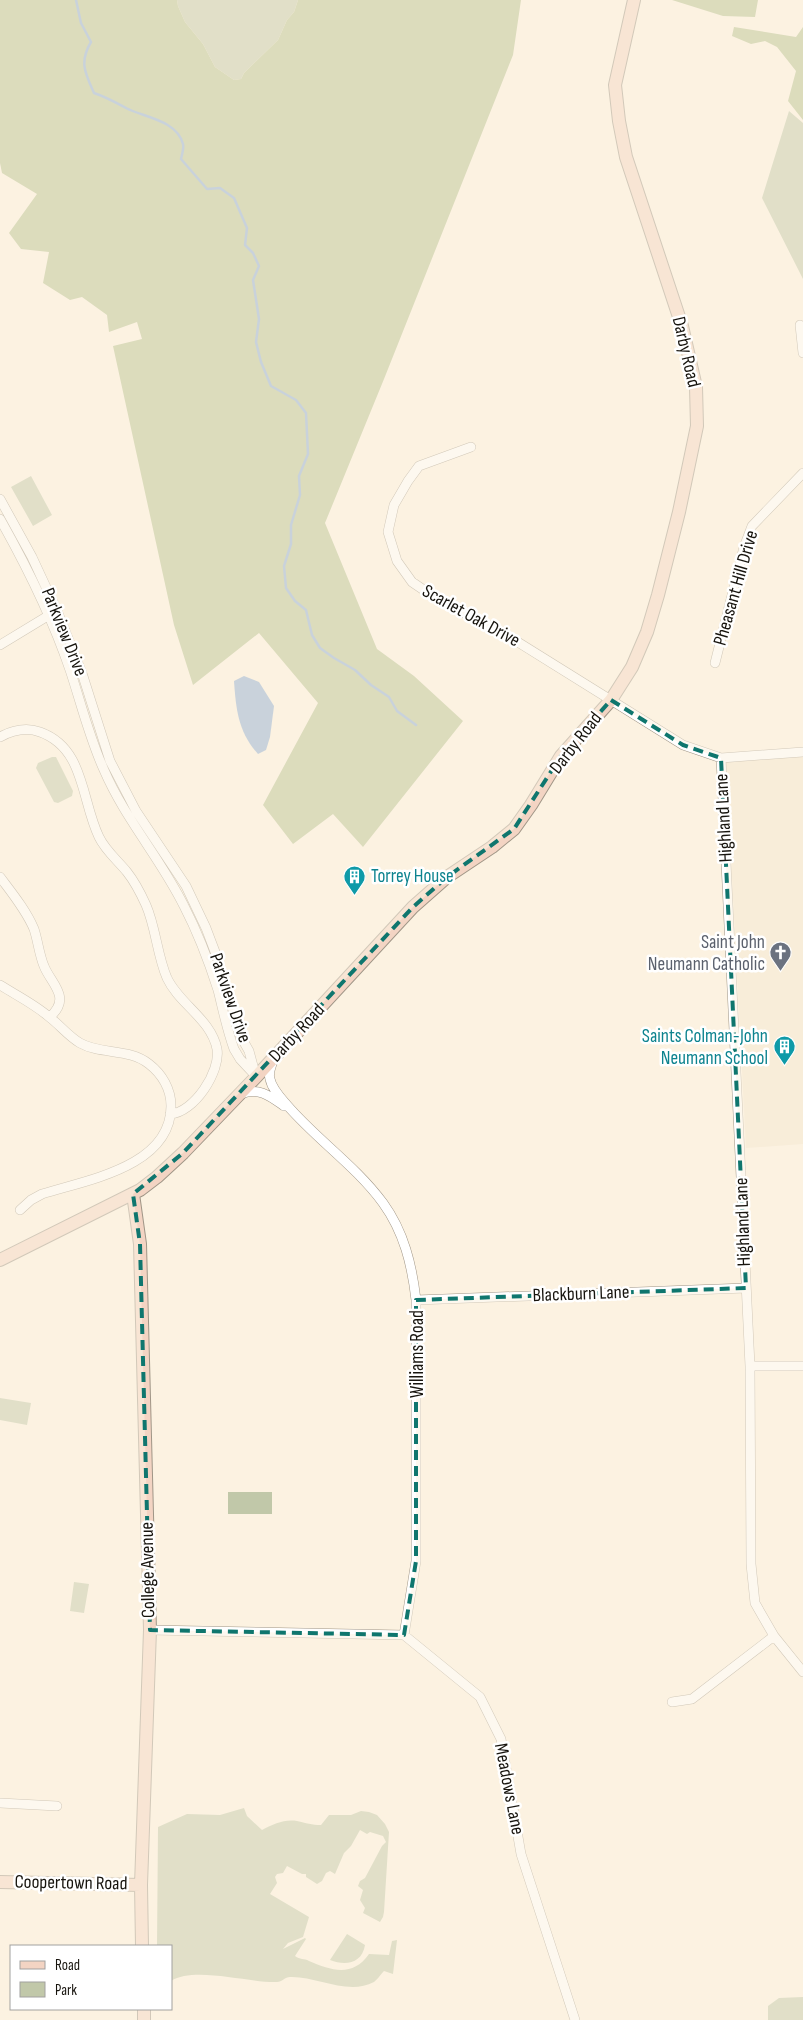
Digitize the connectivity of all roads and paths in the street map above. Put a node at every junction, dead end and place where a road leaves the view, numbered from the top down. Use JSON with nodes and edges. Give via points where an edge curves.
{"nodes":[{"id":1,"x":634,"y":0,"type":"edge"},
{"id":2,"x":800,"y":325,"type":"dead end"},
{"id":3,"x":803,"y":353,"type":"edge"},
{"id":4,"x":471,"y":447,"type":"dead end"},
{"id":5,"x":803,"y":473,"type":"edge"},
{"id":6,"x":0,"y":499,"type":"edge"},
{"id":7,"x":0,"y":519,"type":"edge"},
{"id":8,"x":57,"y":611,"type":"junction"},
{"id":9,"x":48,"y":616,"type":"junction"},
{"id":10,"x":0,"y":645,"type":"edge"},
{"id":11,"x":715,"y":663,"type":"dead end"},
{"id":12,"x":84,"y":679,"type":"junction"},
{"id":13,"x":74,"y":683,"type":"junction"},
{"id":14,"x":611,"y":700,"type":"junction"},
{"id":15,"x":0,"y":737,"type":"edge"},
{"id":16,"x":803,"y":752,"type":"edge"},
{"id":17,"x":721,"y":758,"type":"junction"},
{"id":18,"x":0,"y":877,"type":"edge"},
{"id":19,"x":187,"y":889,"type":"junction"},
{"id":20,"x":178,"y":894,"type":"junction"},
{"id":21,"x":217,"y":972,"type":"junction"},
{"id":22,"x":0,"y":985,"type":"edge"},
{"id":23,"x":50,"y":1017,"type":"junction"},
{"id":24,"x":273,"y":1059,"type":"junction"},
{"id":25,"x":256,"y":1077,"type":"junction"},
{"id":26,"x":238,"y":1096,"type":"junction"},
{"id":27,"x":170,"y":1114,"type":"junction"},
{"id":28,"x":296,"y":1115,"type":"junction"},
{"id":29,"x":133,"y":1194,"type":"junction"},
{"id":30,"x":20,"y":1210,"type":"dead end"},
{"id":31,"x":0,"y":1260,"type":"edge"},
{"id":32,"x":746,"y":1288,"type":"junction"},
{"id":33,"x":416,"y":1300,"type":"junction"},
{"id":34,"x":750,"y":1366,"type":"junction"},
{"id":35,"x":803,"y":1366,"type":"edge"},
{"id":36,"x":150,"y":1630,"type":"junction"},
{"id":37,"x":404,"y":1635,"type":"junction"},
{"id":38,"x":774,"y":1636,"type":"junction"},
{"id":39,"x":803,"y":1672,"type":"edge"},
{"id":40,"x":672,"y":1702,"type":"dead end"},
{"id":41,"x":0,"y":1802,"type":"edge"},
{"id":42,"x":57,"y":1806,"type":"dead end"},
{"id":43,"x":0,"y":1882,"type":"edge"},
{"id":44,"x":141,"y":1885,"type":"junction"},
{"id":45,"x":142,"y":1945,"type":"edge"},
{"id":46,"x":575,"y":2020,"type":"edge"}],
"edges":[{"from":1,"to":14,"type":"main road","name":"Darby Road","via":[[615,85],[619,121],[626,157],[682,326],[696,387],[696,426],[679,512],[652,616],[632,667]]},
{"from":2,"to":3,"type":"street"},
{"from":4,"to":14,"type":"street","name":"Scarlet Oak Drive","via":[[419,466],[408,481],[394,505],[388,532],[397,561],[412,582],[440,601],[500,632]]},
{"from":5,"to":11,"type":"street","name":"Pheasant Hill Drive","via":[[752,526]]},
{"from":6,"to":8,"type":"street","name":"Parkview Drive"},
{"from":7,"to":9,"type":"street","name":"Parkview Drive"},
{"from":8,"to":9,"type":"street"},
{"from":8,"to":12,"type":"street","name":"Parkview Drive"},
{"from":9,"to":10,"type":"street"},
{"from":9,"to":13,"type":"street","name":"Parkview Drive"},
{"from":12,"to":13,"type":"street"},
{"from":12,"to":19,"type":"street","name":"Parkview Drive","via":[[110,760],[136,811]]},
{"from":13,"to":20,"type":"street","name":"Parkview Drive","via":[[96,753],[114,792]]},
{"from":14,"to":17,"type":"street","name":"Scarlet Oak Drive","via":[[683,745]]},
{"from":14,"to":24,"type":"main road","name":"Darby Road","via":[[562,756],[514,829],[447,876],[413,907]]},
{"from":15,"to":27,"type":"street","via":[[14,730],[35,730],[67,751],[84,785],[100,840],[129,874],[146,906],[170,984],[197,1014],[214,1040],[216,1065],[210,1080],[185,1110]]},
{"from":16,"to":17,"type":"street"},
{"from":17,"to":32,"type":"street","name":"Highland Lane"},
{"from":18,"to":23,"type":"street","via":[[34,928],[44,967],[58,990],[58,1008]]},
{"from":19,"to":20,"type":"street"},
{"from":19,"to":21,"type":"street","name":"Parkview Drive","via":[[206,928]]},
{"from":20,"to":21,"type":"street","name":"Parkview Drive"},
{"from":21,"to":25,"type":"street","name":"Parkview Drive","via":[[234,1049]]},
{"from":22,"to":23,"type":"street"},
{"from":23,"to":27,"type":"street","via":[[84,1045],[136,1057],[150,1064],[167,1086],[171,1098]]},
{"from":24,"to":25,"type":"main road","name":"Darby Road"},
{"from":24,"to":28,"type":"street","name":"Williams Road","via":[[270,1080]]},
{"from":25,"to":26,"type":"main road","name":"Darby Road"},
{"from":26,"to":28,"type":"street","name":"Williams Road","via":[[260,1092]]},
{"from":26,"to":29,"type":"main road","name":"Darby Road","via":[[184,1153]]},
{"from":27,"to":30,"type":"street","via":[[160,1138],[134,1162],[116,1172],[42,1194]]},
{"from":28,"to":33,"type":"street","name":"Williams Road","via":[[382,1202],[403,1238],[412,1266]]},
{"from":29,"to":31,"type":"main road","name":"Darby Road"},
{"from":29,"to":36,"type":"main road","name":"College Avenue","via":[[140,1244]]},
{"from":32,"to":33,"type":"street","name":"Blackburn Lane"},
{"from":32,"to":34,"type":"street","name":"Highland Lane"},
{"from":33,"to":37,"type":"street","name":"Williams Road","via":[[416,1561]]},
{"from":34,"to":35,"type":"street"},
{"from":34,"to":38,"type":"street","name":"Highland Lane","via":[[751,1564],[755,1603]]},
{"from":36,"to":37,"type":"street"},
{"from":36,"to":44,"type":"main road","name":"College Avenue"},
{"from":37,"to":46,"type":"street","name":"Meadows Lane","via":[[480,1697],[501,1739],[521,1854]]},
{"from":38,"to":39,"type":"street","name":"Highland Lane"},
{"from":38,"to":40,"type":"street","via":[[692,1700]]},
{"from":41,"to":42,"type":"street"},
{"from":43,"to":44,"type":"main road","name":"Coopertown Road"},
{"from":44,"to":45,"type":"main road","name":"College Avenue"}]}
